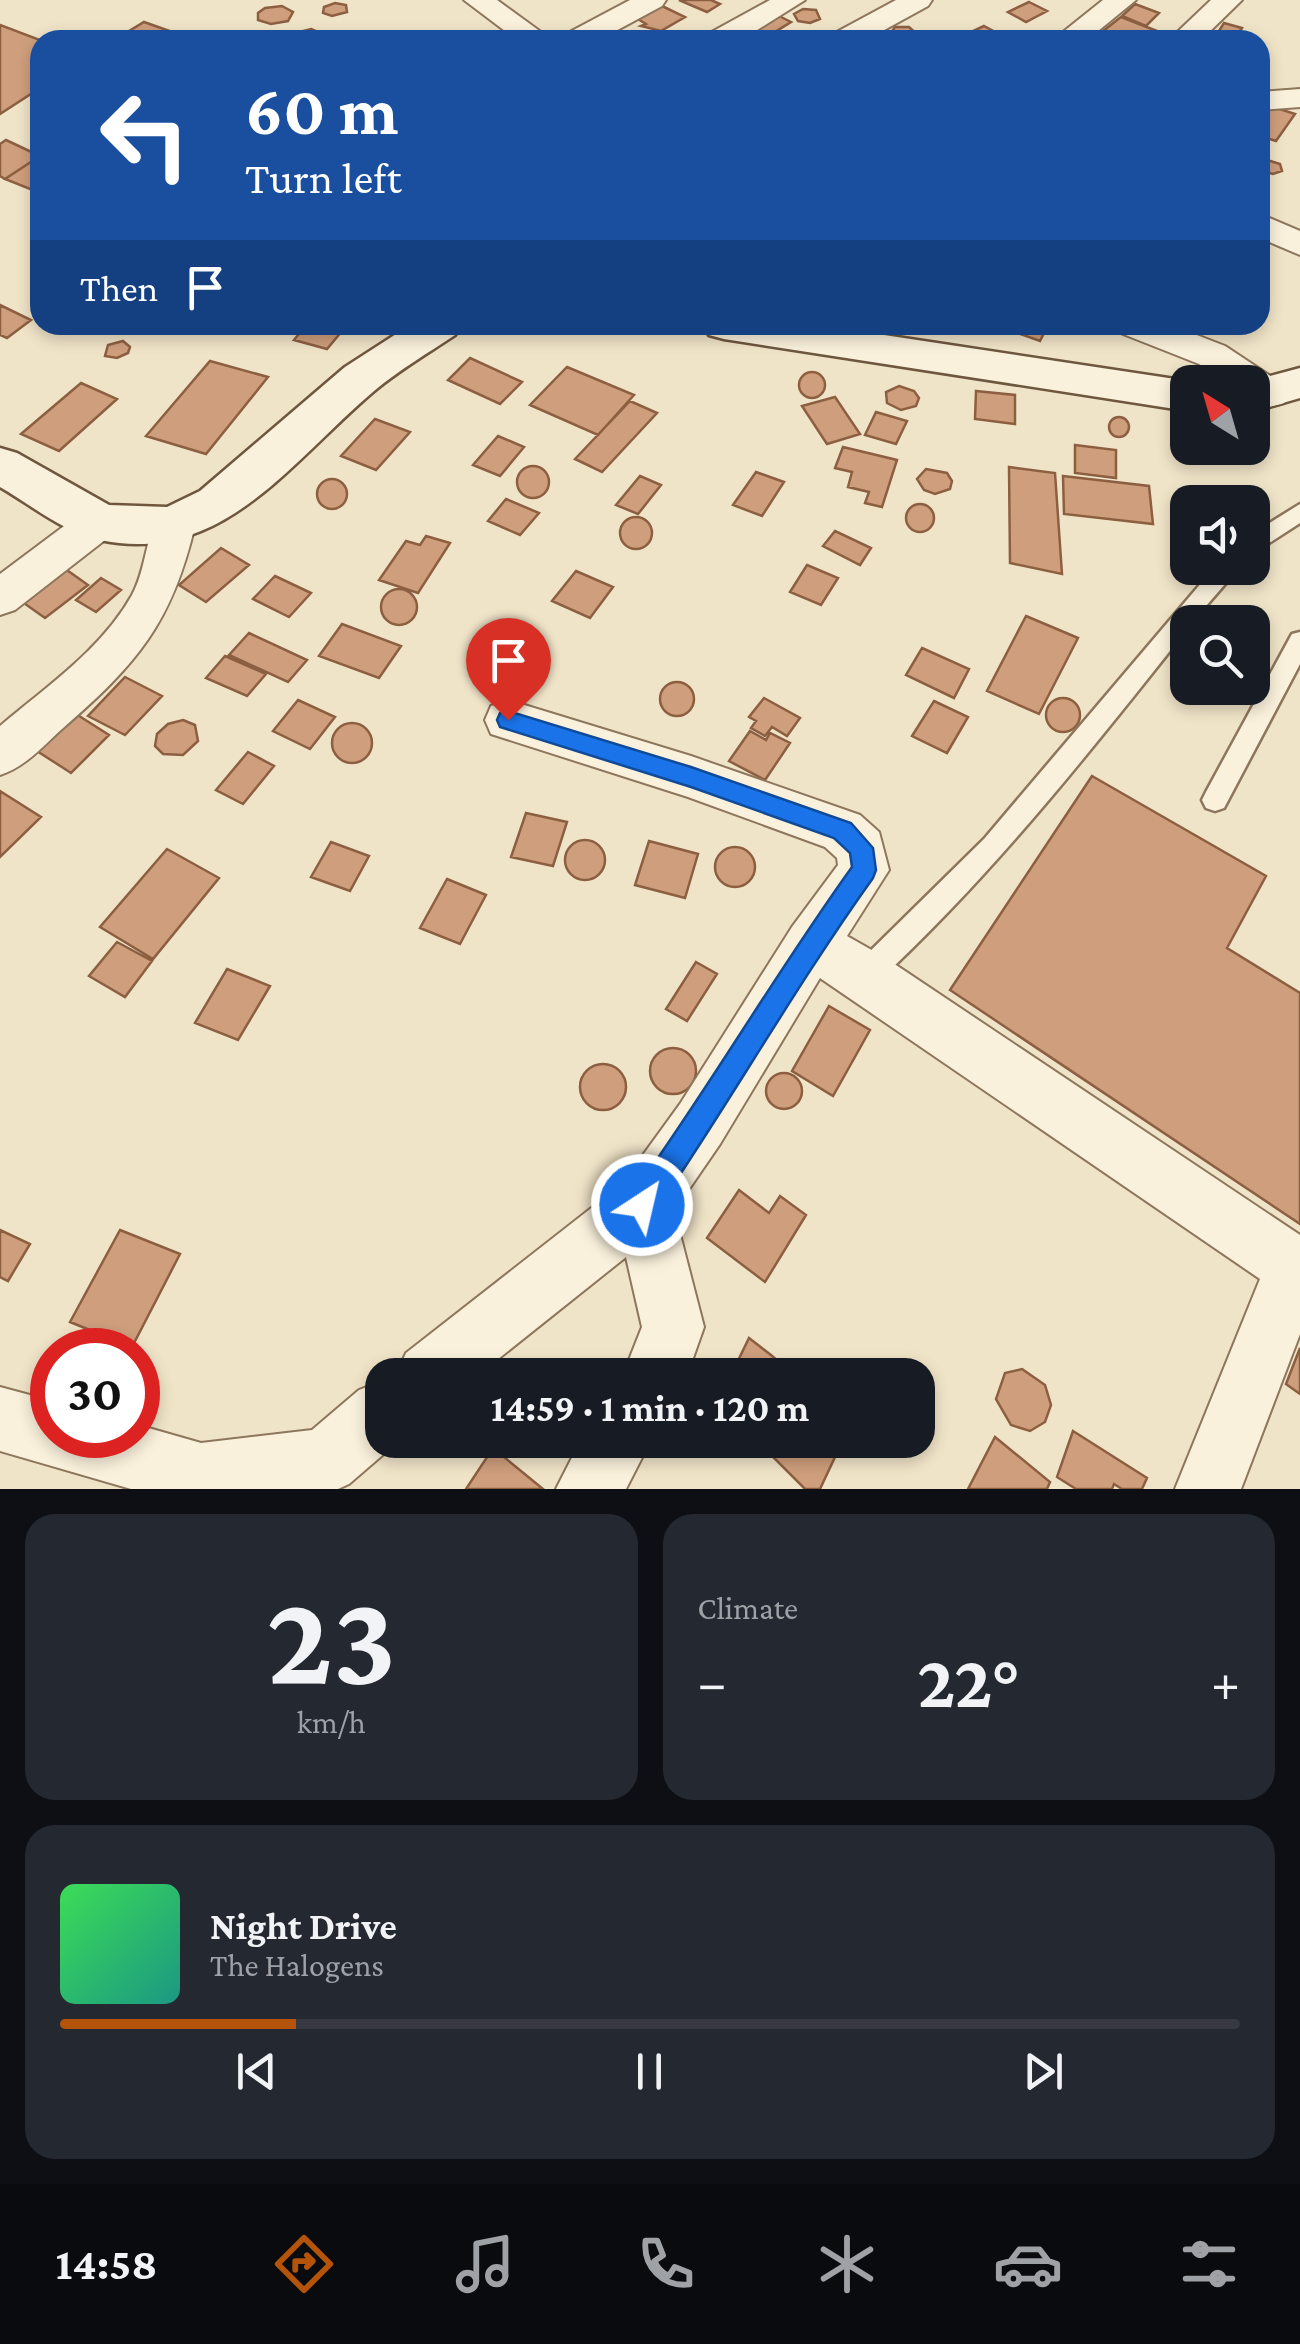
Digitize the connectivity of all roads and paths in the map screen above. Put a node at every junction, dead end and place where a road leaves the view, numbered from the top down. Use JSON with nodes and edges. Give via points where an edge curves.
{"nodes":[{"id":1,"x":652,"y":0,"type":"edge"},
{"id":2,"x":791,"y":0,"type":"edge"},
{"id":3,"x":918,"y":0,"type":"edge"},
{"id":4,"x":1122,"y":0,"type":"edge"},
{"id":5,"x":1228,"y":0,"type":"edge"},
{"id":6,"x":488,"y":2,"type":"edge"},
{"id":7,"x":525,"y":30,"type":"edge"},
{"id":8,"x":596,"y":30,"type":"edge"},
{"id":9,"x":737,"y":30,"type":"edge"},
{"id":10,"x":862,"y":30,"type":"edge"},
{"id":11,"x":1082,"y":30,"type":"edge"},
{"id":12,"x":1195,"y":30,"type":"edge"},
{"id":13,"x":1300,"y":98,"type":"edge"},
{"id":14,"x":1270,"y":101,"type":"edge"},
{"id":15,"x":1270,"y":229,"type":"edge"},
{"id":16,"x":1300,"y":244,"type":"edge"},
{"id":17,"x":425,"y":335,"type":"edge"},
{"id":18,"x":789,"y":335,"type":"edge"},
{"id":19,"x":1161,"y":335,"type":"edge"},
{"id":20,"x":1274,"y":392,"type":"edge"},
{"id":21,"x":1170,"y":393,"type":"edge"},
{"id":22,"x":0,"y":465,"type":"edge"},
{"id":23,"x":1300,"y":512,"type":"edge"},
{"id":24,"x":99,"y":522,"type":"junction"},
{"id":25,"x":174,"y":525,"type":"junction"},
{"id":26,"x":1270,"y":533,"type":"edge"},
{"id":27,"x":1211,"y":585,"type":"edge"},
{"id":28,"x":0,"y":598,"type":"edge"},
{"id":29,"x":1300,"y":640,"type":"edge"},
{"id":30,"x":508,"y":720,"type":"dead end"},
{"id":31,"x":0,"y":755,"type":"edge"},
{"id":32,"x":1216,"y":800,"type":"dead end"},
{"id":33,"x":811,"y":944,"type":"junction"},
{"id":34,"x":865,"y":976,"type":"junction"},
{"id":35,"x":642,"y":1205,"type":"junction"},
{"id":36,"x":1297,"y":1269,"type":"edge"},
{"id":37,"x":449,"y":1358,"type":"edge"},
{"id":38,"x":661,"y":1358,"type":"edge"},
{"id":39,"x":0,"y":1420,"type":"edge"},
{"id":40,"x":365,"y":1428,"type":"edge"},
{"id":41,"x":607,"y":1458,"type":"edge"},
{"id":42,"x":588,"y":1489,"type":"edge"},
{"id":43,"x":1208,"y":1489,"type":"edge"}],
"edges":[{"from":1,"to":8,"type":"street"},
{"from":2,"to":9,"type":"street"},
{"from":3,"to":10,"type":"street"},
{"from":4,"to":11,"type":"street"},
{"from":5,"to":12,"type":"street"},
{"from":6,"to":7,"type":"street"},
{"from":13,"to":14,"type":"street"},
{"from":15,"to":16,"type":"street"},
{"from":17,"to":25,"type":"main road","via":[[361,378],[217,504]]},
{"from":18,"to":21,"type":"main road"},
{"from":19,"to":20,"type":"street","via":[[1212,355]]},
{"from":22,"to":24,"type":"main road"},
{"from":23,"to":26,"type":"lane"},
{"from":24,"to":25,"type":"main road"},
{"from":24,"to":28,"type":"street"},
{"from":25,"to":31,"type":"street","via":[[162,574],[133,628]]},
{"from":27,"to":34,"type":"lane","via":[[980,864]]},
{"from":29,"to":32,"type":"lane"},
{"from":30,"to":33,"type":"street","via":[[842,831],[861,848],[864,870]]},
{"from":33,"to":34,"type":"street"},
{"from":33,"to":35,"type":"street"},
{"from":34,"to":36,"type":"street"},
{"from":35,"to":37,"type":"street"},
{"from":35,"to":38,"type":"street","via":[[672,1327]]},
{"from":36,"to":43,"type":"street"},
{"from":39,"to":40,"type":"street","via":[[201,1476],[326,1461]]},
{"from":41,"to":42,"type":"street"}]}
